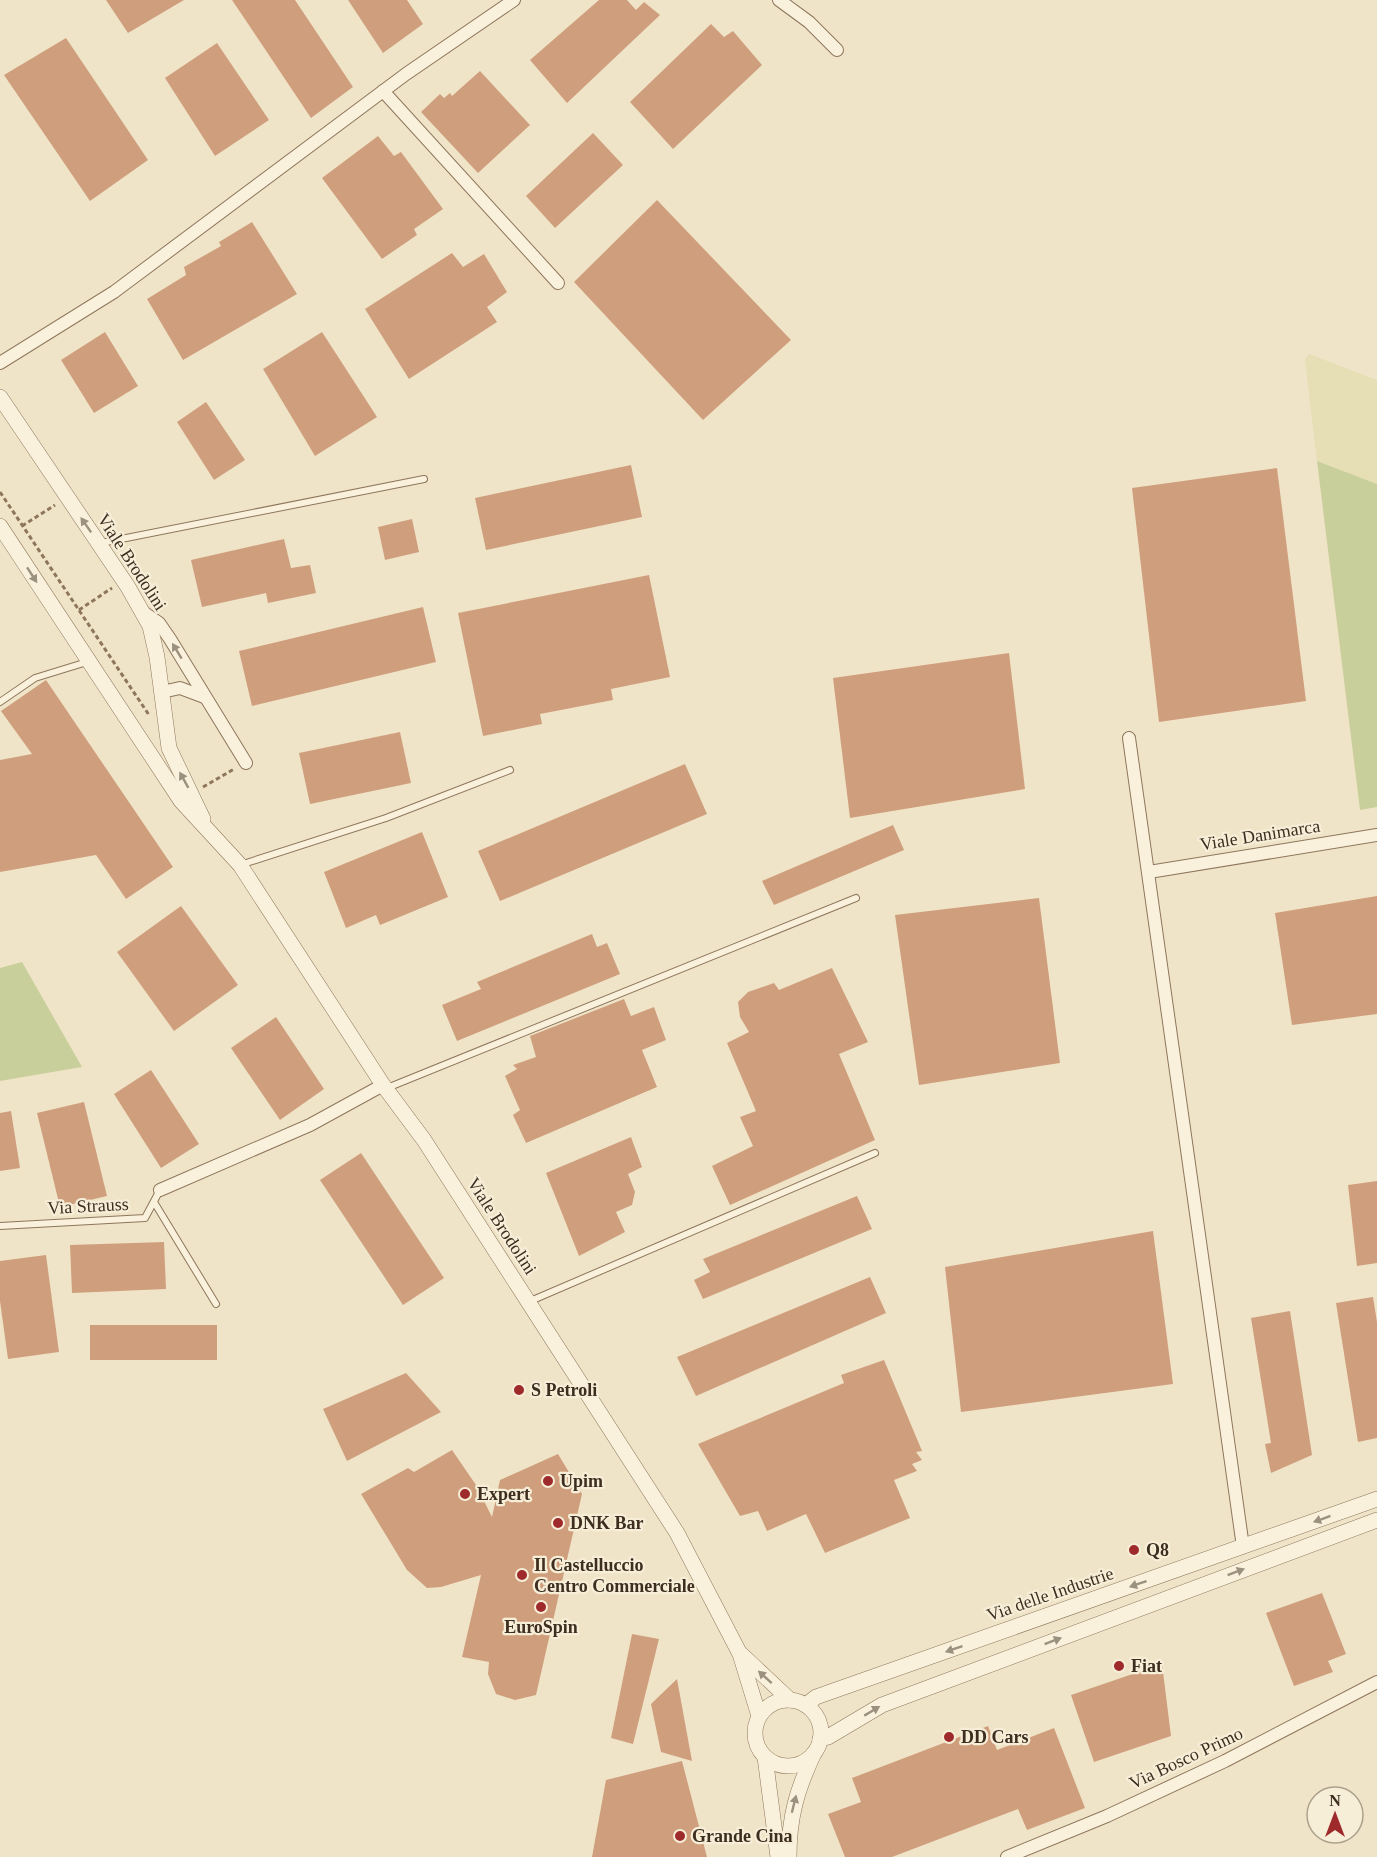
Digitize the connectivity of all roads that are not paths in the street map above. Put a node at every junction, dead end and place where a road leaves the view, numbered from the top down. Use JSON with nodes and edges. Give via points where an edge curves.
{"nodes":[{"id":1,"x":514,"y":0,"type":"edge"},
{"id":2,"x":779,"y":0,"type":"edge"},
{"id":3,"x":837,"y":50,"type":"dead end"},
{"id":4,"x":383,"y":91,"type":"junction"},
{"id":5,"x":558,"y":283,"type":"dead end"},
{"id":6,"x":0,"y":363,"type":"edge"},
{"id":7,"x":0,"y":397,"type":"edge"},
{"id":8,"x":424,"y":479,"type":"dead end"},
{"id":9,"x":0,"y":526,"type":"edge"},
{"id":10,"x":99,"y":544,"type":"junction"},
{"id":11,"x":142,"y":611,"type":"junction"},
{"id":12,"x":88,"y":662,"type":"junction"},
{"id":13,"x":162,"y":692,"type":"junction"},
{"id":14,"x":204,"y":697,"type":"junction"},
{"id":15,"x":0,"y":702,"type":"edge"},
{"id":16,"x":1129,"y":738,"type":"dead end"},
{"id":17,"x":246,"y":763,"type":"road end"},
{"id":18,"x":510,"y":770,"type":"dead end"},
{"id":19,"x":210,"y":832,"type":"junction"},
{"id":20,"x":1377,"y":835,"type":"edge"},
{"id":21,"x":240,"y":865,"type":"junction"},
{"id":22,"x":1149,"y":872,"type":"junction"},
{"id":23,"x":856,"y":898,"type":"dead end"},
{"id":24,"x":384,"y":1087,"type":"junction"},
{"id":25,"x":874,"y":1153,"type":"dead end"},
{"id":26,"x":160,"y":1190,"type":"joint"},
{"id":27,"x":154,"y":1202,"type":"junction"},
{"id":28,"x":0,"y":1226,"type":"edge"},
{"id":29,"x":528,"y":1302,"type":"junction"},
{"id":30,"x":216,"y":1304,"type":"dead end"},
{"id":31,"x":1377,"y":1499,"type":"edge"},
{"id":32,"x":1377,"y":1520,"type":"edge"},
{"id":33,"x":1243,"y":1547,"type":"junction"},
{"id":34,"x":740,"y":1654,"type":"junction"},
{"id":35,"x":1377,"y":1682,"type":"edge"},
{"id":36,"x":790,"y":1700,"type":"junction"},
{"id":37,"x":806,"y":1705,"type":"junction"},
{"id":38,"x":759,"y":1716,"type":"junction"},
{"id":39,"x":820,"y":1739,"type":"junction"},
{"id":40,"x":814,"y":1753,"type":"junction"},
{"id":41,"x":765,"y":1757,"type":"junction"},
{"id":42,"x":778,"y":1857,"type":"edge"},
{"id":43,"x":789,"y":1857,"type":"edge"},
{"id":44,"x":1007,"y":1857,"type":"edge"}],
"edges":[{"from":1,"to":4,"type":"street"},
{"from":2,"to":3,"type":"street"},
{"from":4,"to":5,"type":"street"},
{"from":4,"to":6,"type":"street","via":[[114,292]]},
{"from":10,"to":7,"type":"street","name":"Viale Brodolini","one_way":true},
{"from":8,"to":10,"type":"lane"},
{"from":9,"to":12,"type":"street","name":"Viale Brodolini","one_way":true},
{"from":10,"to":11,"type":"street","name":"Viale Brodolini"},
{"from":11,"to":13,"type":"street","name":"Viale Brodolini","via":[[158,657]]},
{"from":14,"to":11,"type":"street","one_way":true,"via":[[159,623]]},
{"from":12,"to":15,"type":"lane","via":[[35,678]]},
{"from":12,"to":19,"type":"street","name":"Viale Brodolini","via":[[181,801]]},
{"from":13,"to":14,"type":"street","via":[[180,688]]},
{"from":19,"to":13,"type":"street","name":"Viale Brodolini","one_way":true,"via":[[167,739]]},
{"from":14,"to":17,"type":"street"},
{"from":16,"to":22,"type":"street"},
{"from":18,"to":21,"type":"lane","via":[[386,818]]},
{"from":19,"to":21,"type":"street","name":"Viale Brodolini"},
{"from":20,"to":22,"type":"street","name":"Viale Danimarca"},
{"from":21,"to":24,"type":"street","name":"Viale Brodolini"},
{"from":22,"to":33,"type":"street"},
{"from":23,"to":24,"type":"lane"},
{"from":24,"to":26,"type":"street","via":[[310,1125]]},
{"from":24,"to":29,"type":"street","name":"Viale Brodolini","via":[[424,1140]]},
{"from":25,"to":29,"type":"lane"},
{"from":26,"to":27,"type":"lane","name":"Via Strauss"},
{"from":27,"to":28,"type":"lane","name":"Via Strauss","via":[[145,1218]]},
{"from":27,"to":30,"type":"lane"},
{"from":29,"to":34,"type":"street","name":"Viale Brodolini","via":[[677,1533]]},
{"from":31,"to":33,"type":"street","name":"Via delle Industrie","one_way":true},
{"from":39,"to":32,"type":"street","one_way":true,"via":[[882,1705]]},
{"from":33,"to":37,"type":"street","name":"Via delle Industrie","one_way":true,"via":[[816,1698]]},
{"from":36,"to":34,"type":"street","name":"Viale Brodolini","one_way":true},
{"from":34,"to":38,"type":"street","name":"Viale Brodolini"},
{"from":35,"to":44,"type":"street","name":"Via Bosco Primo","via":[[1225,1761]]},
{"from":36,"to":37,"type":"street"},
{"from":36,"to":38,"type":"street","via":[[772,1703]]},
{"from":37,"to":39,"type":"street","via":[[818,1720]]},
{"from":38,"to":41,"type":"street","via":[[754,1733]]},
{"from":39,"to":40,"type":"street"},
{"from":40,"to":41,"type":"street","via":[[805,1761],[784,1766]]},
{"from":43,"to":40,"type":"street","one_way":true,"via":[[789,1823],[795,1798]]},
{"from":41,"to":42,"type":"street"}]}
